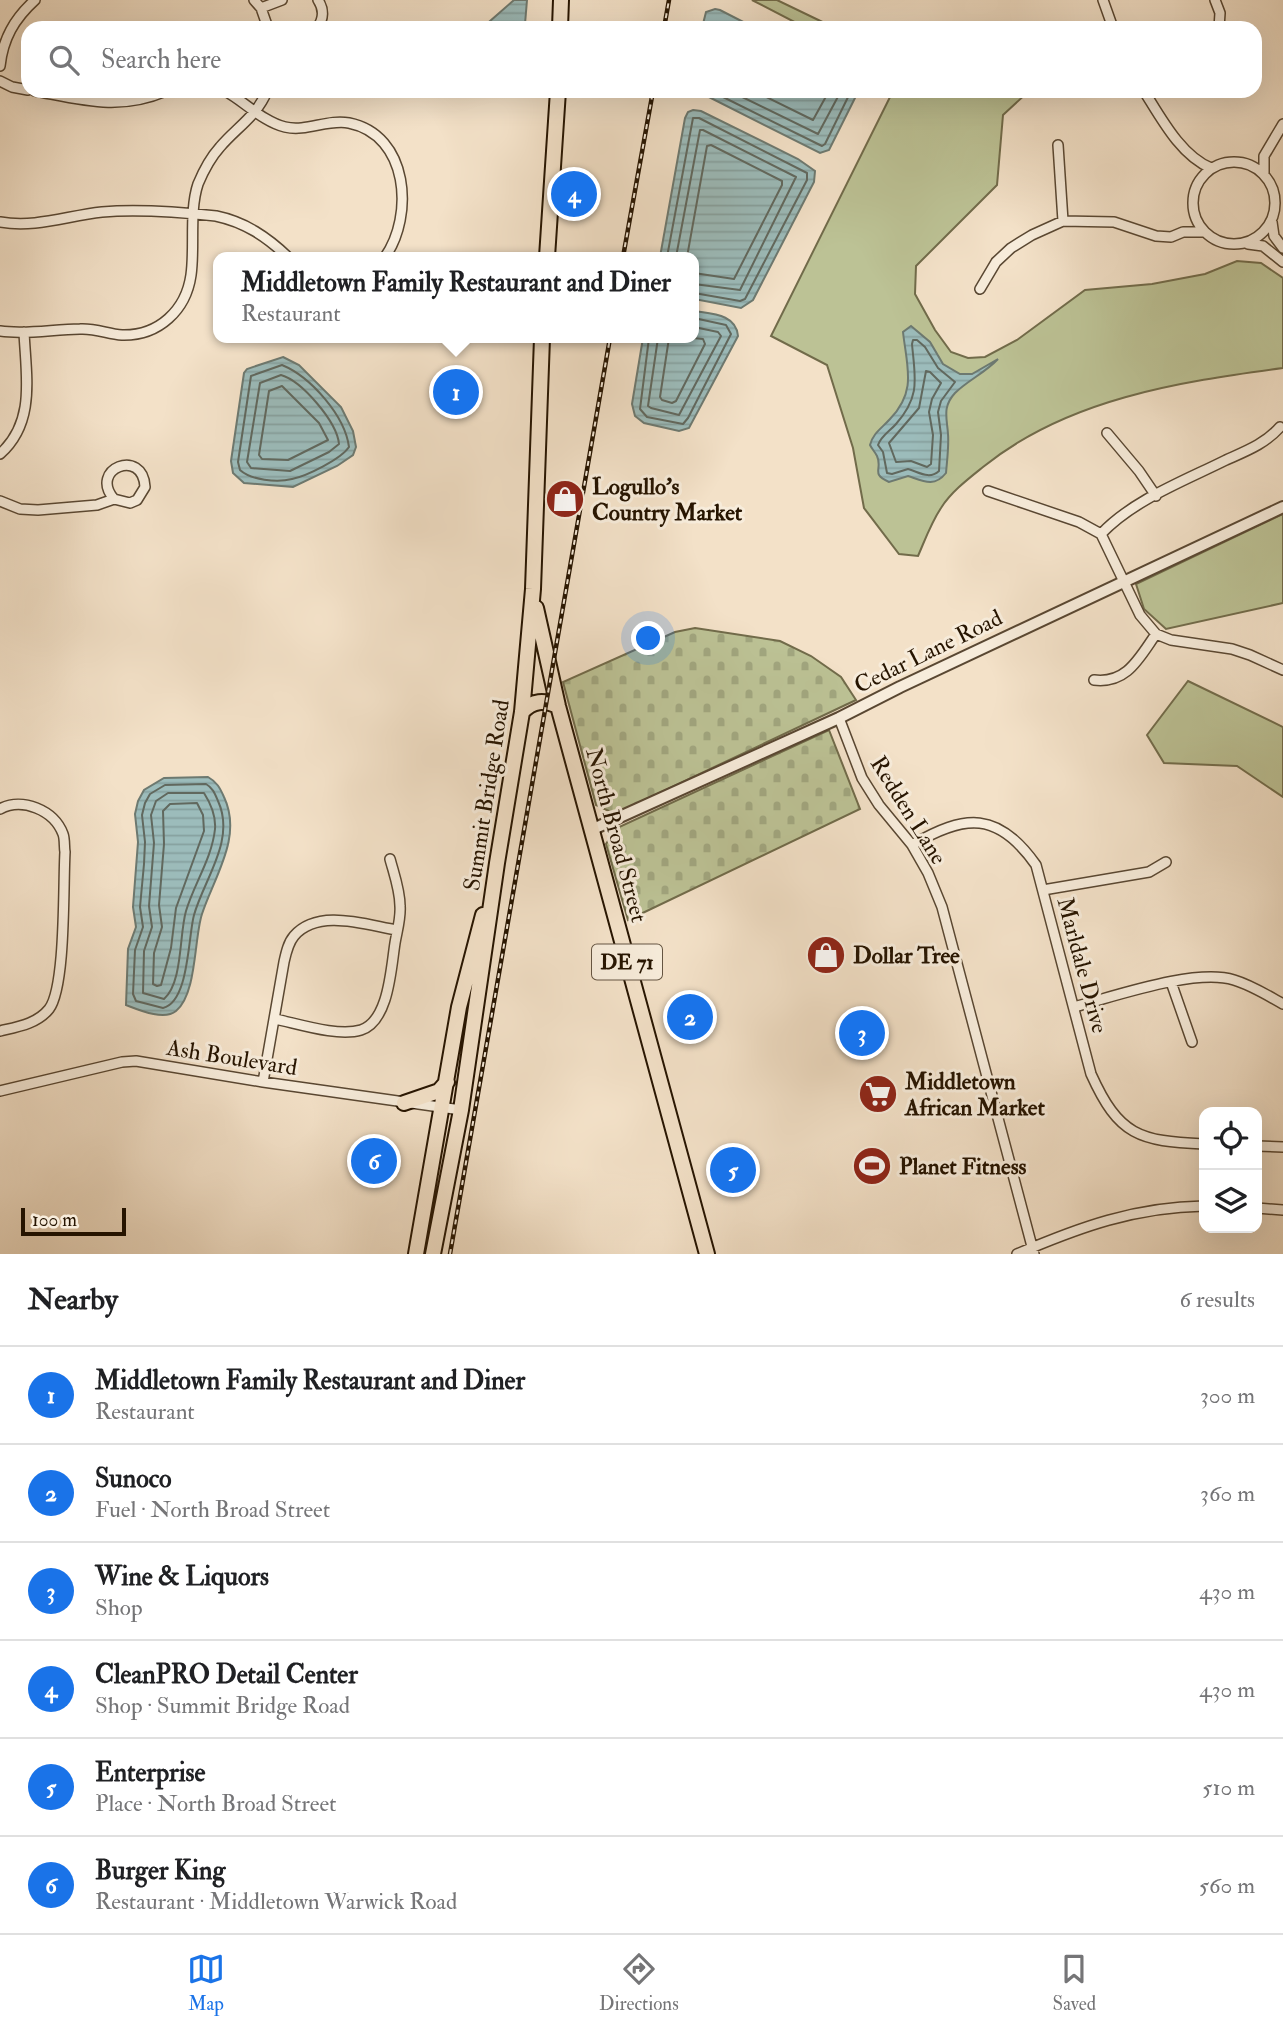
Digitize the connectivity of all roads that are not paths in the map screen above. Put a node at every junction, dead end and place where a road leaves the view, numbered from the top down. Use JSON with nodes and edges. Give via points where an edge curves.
{"nodes":[{"id":1,"x":35,"y":0,"type":"edge"},
{"id":2,"x":282,"y":0,"type":"edge"},
{"id":3,"x":318,"y":0,"type":"edge"},
{"id":4,"x":561,"y":0,"type":"edge"},
{"id":5,"x":1103,"y":0,"type":"edge"},
{"id":6,"x":1215,"y":0,"type":"edge"},
{"id":7,"x":257,"y":4,"type":"edge"},
{"id":8,"x":265,"y":21,"type":"edge"},
{"id":9,"x":321,"y":21,"type":"edge"},
{"id":10,"x":560,"y":21,"type":"edge"},
{"id":11,"x":1110,"y":21,"type":"edge"},
{"id":12,"x":1219,"y":21,"type":"edge"},
{"id":13,"x":0,"y":66,"type":"edge"},
{"id":14,"x":0,"y":81,"type":"edge"},
{"id":15,"x":21,"y":89,"type":"edge"},
{"id":16,"x":75,"y":98,"type":"edge"},
{"id":17,"x":146,"y":98,"type":"edge"},
{"id":18,"x":236,"y":98,"type":"edge"},
{"id":19,"x":263,"y":98,"type":"edge"},
{"id":20,"x":558,"y":98,"type":"edge"},
{"id":21,"x":1149,"y":98,"type":"edge"},
{"id":22,"x":256,"y":111,"type":"junction"},
{"id":23,"x":1283,"y":124,"type":"edge"},
{"id":24,"x":1058,"y":145,"type":"dead end"},
{"id":25,"x":1264,"y":156,"type":"junction"},
{"id":26,"x":1199,"y":163,"type":"junction"},
{"id":27,"x":1249,"y":164,"type":"junction"},
{"id":28,"x":1211,"y":168,"type":"junction"},
{"id":29,"x":1264,"y":174,"type":"junction"},
{"id":30,"x":1199,"y":179,"type":"junction"},
{"id":31,"x":195,"y":214,"type":"junction"},
{"id":32,"x":1194,"y":216,"type":"junction"},
{"id":33,"x":1272,"y":219,"type":"junction"},
{"id":34,"x":1063,"y":221,"type":"junction"},
{"id":35,"x":0,"y":222,"type":"edge"},
{"id":36,"x":1183,"y":232,"type":"junction"},
{"id":37,"x":1204,"y":232,"type":"junction"},
{"id":38,"x":1242,"y":244,"type":"junction"},
{"id":39,"x":1283,"y":248,"type":"edge"},
{"id":40,"x":283,"y":252,"type":"edge"},
{"id":41,"x":389,"y":252,"type":"edge"},
{"id":42,"x":548,"y":252,"type":"edge"},
{"id":43,"x":1283,"y":262,"type":"edge"},
{"id":44,"x":980,"y":289,"type":"dead end"},
{"id":45,"x":0,"y":331,"type":"edge"},
{"id":46,"x":24,"y":332,"type":"junction"},
{"id":47,"x":542,"y":343,"type":"edge"},
{"id":48,"x":1280,"y":427,"type":"dead end"},
{"id":49,"x":1107,"y":433,"type":"dead end"},
{"id":50,"x":0,"y":454,"type":"edge"},
{"id":51,"x":988,"y":491,"type":"dead end"},
{"id":52,"x":1156,"y":496,"type":"junction"},
{"id":53,"x":114,"y":499,"type":"junction"},
{"id":54,"x":0,"y":500,"type":"edge"},
{"id":55,"x":1283,"y":507,"type":"edge"},
{"id":56,"x":1101,"y":534,"type":"junction"},
{"id":57,"x":1124,"y":582,"type":"junction"},
{"id":58,"x":533,"y":589,"type":"junction"},
{"id":59,"x":1156,"y":634,"type":"junction"},
{"id":60,"x":1283,"y":670,"type":"edge"},
{"id":61,"x":1094,"y":680,"type":"dead end"},
{"id":62,"x":524,"y":695,"type":"junction"},
{"id":63,"x":557,"y":702,"type":"junction"},
{"id":64,"x":522,"y":712,"type":"junction"},
{"id":65,"x":839,"y":718,"type":"junction"},
{"id":66,"x":0,"y":809,"type":"edge"},
{"id":67,"x":591,"y":830,"type":"junction"},
{"id":68,"x":912,"y":845,"type":"junction"},
{"id":69,"x":390,"y":859,"type":"dead end"},
{"id":70,"x":1166,"y":862,"type":"dead end"},
{"id":71,"x":497,"y":863,"type":"junction"},
{"id":72,"x":1043,"y":890,"type":"junction"},
{"id":73,"x":397,"y":930,"type":"junction"},
{"id":74,"x":1171,"y":982,"type":"junction"},
{"id":75,"x":1283,"y":1004,"type":"edge"},
{"id":76,"x":1074,"y":1007,"type":"junction"},
{"id":77,"x":275,"y":1019,"type":"junction"},
{"id":78,"x":0,"y":1031,"type":"edge"},
{"id":79,"x":1192,"y":1042,"type":"dead end"},
{"id":80,"x":263,"y":1082,"type":"junction"},
{"id":81,"x":447,"y":1082,"type":"junction"},
{"id":82,"x":0,"y":1091,"type":"edge"},
{"id":83,"x":404,"y":1103,"type":"junction"},
{"id":84,"x":442,"y":1108,"type":"junction"},
{"id":85,"x":461,"y":1110,"type":"junction"},
{"id":86,"x":1199,"y":1144,"type":"edge"},
{"id":87,"x":1262,"y":1146,"type":"edge"},
{"id":88,"x":1283,"y":1147,"type":"edge"},
{"id":89,"x":1199,"y":1206,"type":"edge"},
{"id":90,"x":1262,"y":1208,"type":"edge"},
{"id":91,"x":1283,"y":1210,"type":"edge"},
{"id":92,"x":1033,"y":1251,"type":"edge"},
{"id":93,"x":416,"y":1254,"type":"edge"},
{"id":94,"x":433,"y":1254,"type":"edge"},
{"id":95,"x":707,"y":1254,"type":"edge"},
{"id":96,"x":1017,"y":1254,"type":"edge"}],
"edges":[{"from":1,"to":13,"type":"street","via":[[5,39]]},
{"from":2,"to":7,"type":"street"},
{"from":3,"to":9,"type":"street"},
{"from":4,"to":10,"type":"main road"},
{"from":5,"to":11,"type":"street"},
{"from":6,"to":12,"type":"street"},
{"from":7,"to":8,"type":"street"},
{"from":14,"to":15,"type":"street"},
{"from":16,"to":17,"type":"street","via":[[110,104]]},
{"from":18,"to":22,"type":"street"},
{"from":19,"to":22,"type":"street"},
{"from":20,"to":42,"type":"main road"},
{"from":21,"to":26,"type":"street"},
{"from":22,"to":31,"type":"street","via":[[212,159],[198,184]]},
{"from":22,"to":41,"type":"street","via":[[284,127],[349,123],[365,129],[389,149],[402,183],[398,227]]},
{"from":23,"to":25,"type":"street"},
{"from":24,"to":34,"type":"street"},
{"from":25,"to":27,"type":"street"},
{"from":25,"to":29,"type":"street"},
{"from":26,"to":28,"type":"street"},
{"from":26,"to":30,"type":"street"},
{"from":27,"to":28,"type":"street","via":[[1229,162]]},
{"from":27,"to":29,"type":"street"},
{"from":28,"to":30,"type":"street"},
{"from":29,"to":33,"type":"street","via":[[1274,193]]},
{"from":30,"to":32,"type":"street","via":[[1192,197]]},
{"from":31,"to":35,"type":"street","via":[[122,211],[33,225]]},
{"from":31,"to":40,"type":"street","via":[[231,219],[269,238]]},
{"from":31,"to":46,"type":"street","via":[[189,287],[168,320],[156,329],[132,334],[85,329]]},
{"from":32,"to":36,"type":"street"},
{"from":32,"to":37,"type":"street"},
{"from":33,"to":38,"type":"street","via":[[1259,236]]},
{"from":33,"to":39,"type":"street","via":[[1274,236]]},
{"from":34,"to":36,"type":"street","via":[[1114,222],[1156,236]]},
{"from":34,"to":44,"type":"street","via":[[1011,248],[996,262]]},
{"from":36,"to":37,"type":"street"},
{"from":37,"to":38,"type":"street","via":[[1220,242]]},
{"from":38,"to":43,"type":"street","via":[[1263,246]]},
{"from":45,"to":46,"type":"street"},
{"from":46,"to":50,"type":"street","via":[[26,415],[19,432]]},
{"from":47,"to":58,"type":"main road","name":"Summit Bridge Road","number":"DE 71"},
{"from":48,"to":52,"type":"street","via":[[1268,440]]},
{"from":49,"to":52,"type":"street"},
{"from":51,"to":56,"type":"street"},
{"from":52,"to":56,"type":"street","via":[[1115,519]]},
{"from":53,"to":53,"type":"street","via":[[130,503],[143,493],[144,476],[136,468],[120,466],[111,472],[107,488]]},
{"from":53,"to":54,"type":"street","via":[[97,505],[38,510],[20,509]]},
{"from":55,"to":57,"type":"street","name":"Cedar Lane Road"},
{"from":56,"to":57,"type":"street"},
{"from":57,"to":59,"type":"street","via":[[1140,615]]},
{"from":57,"to":65,"type":"street","name":"Cedar Lane Road"},
{"from":58,"to":62,"type":"main road","name":"Summit Bridge Road"},
{"from":58,"to":63,"type":"main road","name":"North Broad Street","number":"DE 71"},
{"from":59,"to":60,"type":"street","via":[[1232,649]]},
{"from":59,"to":61,"type":"street","via":[[1122,675],[1108,682]]},
{"from":62,"to":63,"type":"main road","via":[[540,694]]},
{"from":62,"to":64,"type":"main road","name":"Summit Bridge Road"},
{"from":63,"to":64,"type":"main road","via":[[538,702]]},
{"from":63,"to":67,"type":"main road","name":"North Broad Street","number":"DE 71"},
{"from":64,"to":71,"type":"main road","name":"Summit Bridge Road"},
{"from":65,"to":67,"type":"street","name":"Cedar Lane Road"},
{"from":65,"to":68,"type":"street","name":"Redden Lane","via":[[862,778]]},
{"from":66,"to":78,"type":"street","via":[[23,804],[40,809],[63,834],[65,852],[60,975],[55,996],[38,1019]]},
{"from":67,"to":95,"type":"main road","name":"North Broad Street","number":"DE 71"},
{"from":68,"to":72,"type":"street","name":"Marldale Drive","via":[[954,824],[997,827],[1036,865]]},
{"from":68,"to":92,"type":"street","name":"Redden Lane","via":[[942,907]]},
{"from":69,"to":73,"type":"street","via":[[401,908]]},
{"from":70,"to":72,"type":"street","via":[[1149,872]]},
{"from":71,"to":81,"type":"main road","via":[[459,1007]]},
{"from":71,"to":85,"type":"main road","name":"Summit Bridge Road"},
{"from":72,"to":76,"type":"street","name":"Marldale Drive"},
{"from":73,"to":77,"type":"street","via":[[327,920],[304,927],[289,944]]},
{"from":73,"to":77,"type":"street","via":[[388,993],[370,1025],[340,1031]]},
{"from":74,"to":75,"type":"street","via":[[1194,976],[1234,979]]},
{"from":74,"to":76,"type":"street"},
{"from":74,"to":79,"type":"street"},
{"from":76,"to":86,"type":"street","name":"Marldale Drive","via":[[1091,1074],[1101,1097],[1126,1128],[1144,1138]]},
{"from":77,"to":80,"type":"street"},
{"from":80,"to":82,"type":"street","name":"Ash Boulevard","via":[[136,1061]]},
{"from":80,"to":83,"type":"street","name":"Ash Boulevard"},
{"from":81,"to":83,"type":"main road","via":[[439,1091]]},
{"from":81,"to":84,"type":"main road"},
{"from":83,"to":84,"type":"street","name":"Ash Boulevard"},
{"from":84,"to":85,"type":"street","name":"Ash Boulevard"},
{"from":84,"to":93,"type":"main road"},
{"from":85,"to":94,"type":"main road","name":"Summit Bridge Road"},
{"from":87,"to":88,"type":"street"},
{"from":89,"to":92,"type":"street","via":[[1117,1216]]},
{"from":90,"to":91,"type":"street"},
{"from":92,"to":96,"type":"street"}]}
